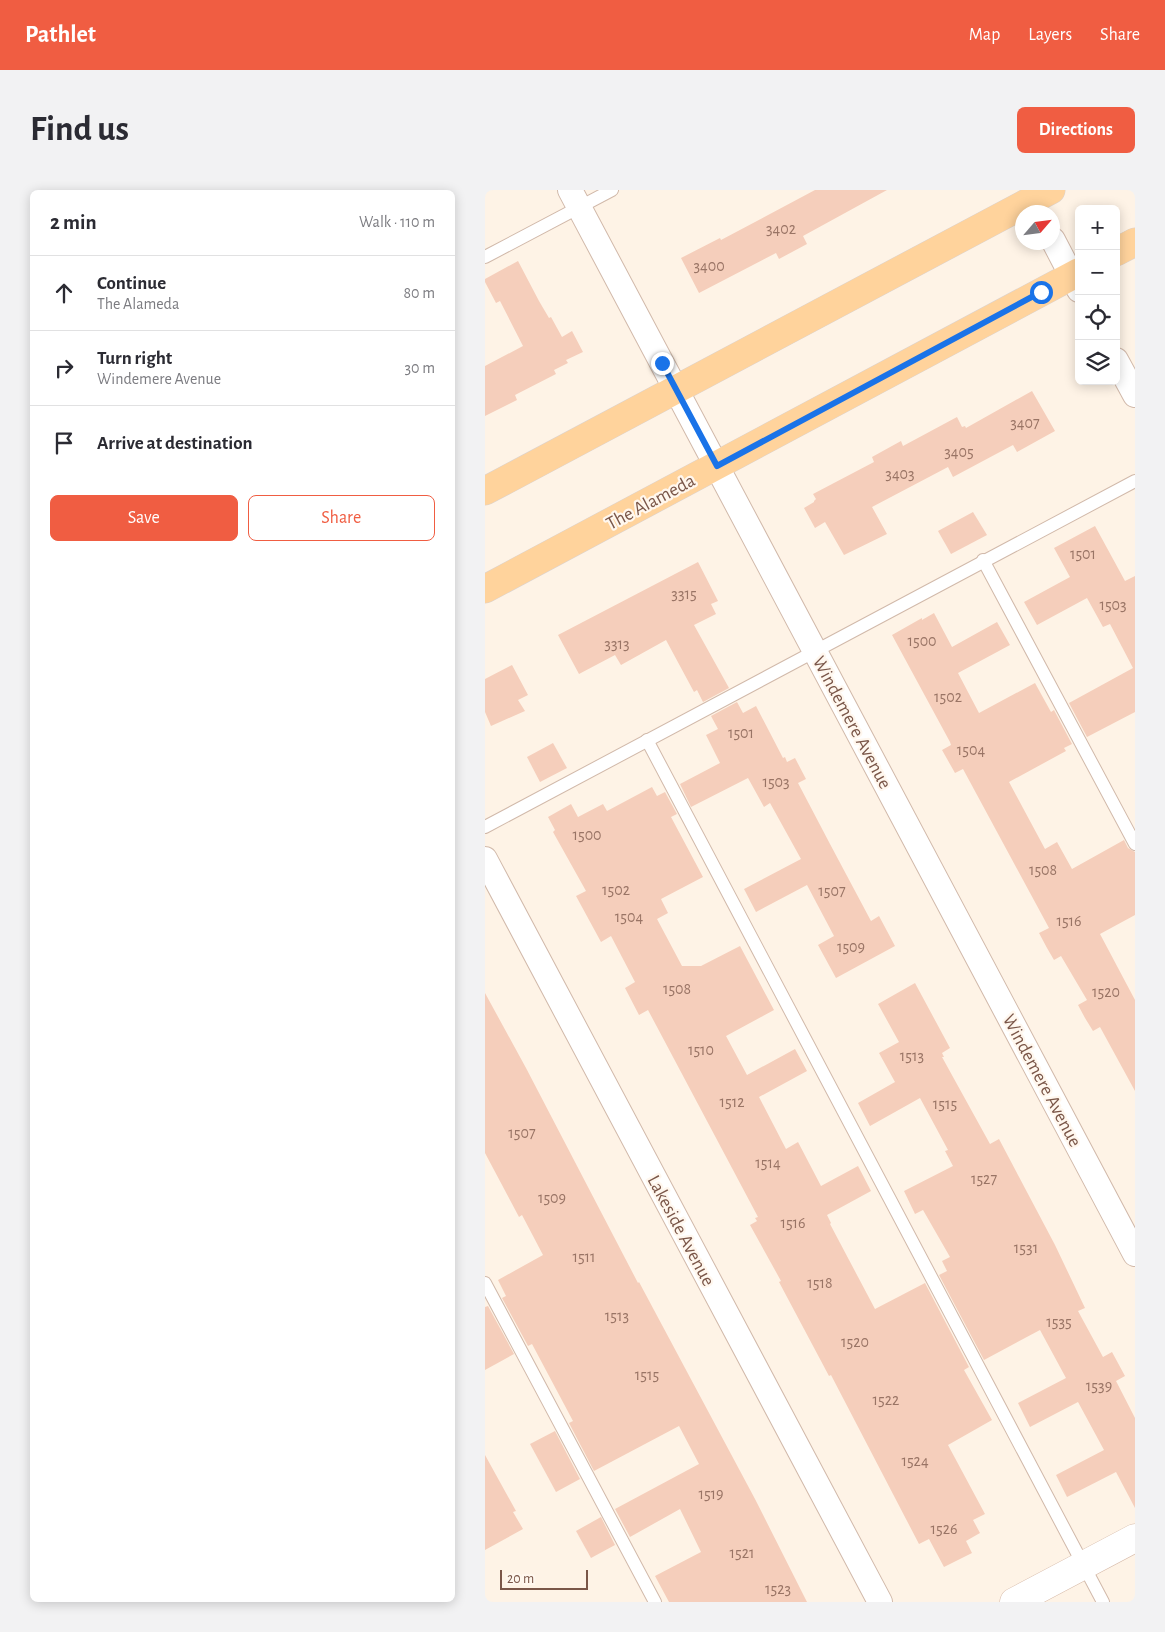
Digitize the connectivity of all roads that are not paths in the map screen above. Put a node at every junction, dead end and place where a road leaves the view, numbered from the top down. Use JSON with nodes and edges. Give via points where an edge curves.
{"nodes":[{"id":1,"x":612,"y":190,"type":"edge"},
{"id":2,"x":1037,"y":198,"type":"edge"},
{"id":3,"x":575,"y":199,"type":"edge"},
{"id":4,"x":1135,"y":242,"type":"edge"},
{"id":5,"x":1059,"y":250,"type":"edge"},
{"id":6,"x":1120,"y":250,"type":"edge"},
{"id":7,"x":485,"y":258,"type":"edge"},
{"id":8,"x":1075,"y":277,"type":"edge"},
{"id":9,"x":1075,"y":280,"type":"edge"},
{"id":10,"x":1120,"y":367,"type":"edge"},
{"id":11,"x":676,"y":390,"type":"junction"},
{"id":12,"x":1135,"y":395,"type":"edge"},
{"id":13,"x":717,"y":466,"type":"junction"},
{"id":14,"x":1135,"y":480,"type":"edge"},
{"id":15,"x":485,"y":491,"type":"edge"},
{"id":16,"x":983,"y":560,"type":"junction"},
{"id":17,"x":485,"y":589,"type":"edge"},
{"id":18,"x":815,"y":651,"type":"junction"},
{"id":19,"x":647,"y":740,"type":"junction"},
{"id":20,"x":485,"y":827,"type":"edge"},
{"id":21,"x":1135,"y":844,"type":"edge"},
{"id":22,"x":485,"y":859,"type":"edge"},
{"id":23,"x":1135,"y":1254,"type":"edge"},
{"id":24,"x":485,"y":1283,"type":"edge"},
{"id":25,"x":1135,"y":1538,"type":"edge"},
{"id":26,"x":1083,"y":1565,"type":"junction"},
{"id":27,"x":655,"y":1602,"type":"edge"},
{"id":28,"x":880,"y":1602,"type":"edge"},
{"id":29,"x":1015,"y":1602,"type":"edge"},
{"id":30,"x":1103,"y":1602,"type":"edge"}],
"edges":[{"from":1,"to":3,"type":"lane"},
{"from":2,"to":11,"type":"main road"},
{"from":3,"to":7,"type":"lane"},
{"from":3,"to":11,"type":"street","name":"Windemere Avenue"},
{"from":4,"to":6,"type":"main road"},
{"from":5,"to":8,"type":"street"},
{"from":9,"to":13,"type":"main road","name":"The Alameda"},
{"from":10,"to":12,"type":"street"},
{"from":11,"to":13,"type":"street","name":"Windemere Avenue"},
{"from":11,"to":15,"type":"main road"},
{"from":13,"to":17,"type":"main road","name":"The Alameda"},
{"from":13,"to":18,"type":"street","name":"Windemere Avenue"},
{"from":14,"to":16,"type":"lane"},
{"from":16,"to":18,"type":"lane"},
{"from":16,"to":21,"type":"lane"},
{"from":18,"to":19,"type":"lane"},
{"from":18,"to":23,"type":"street","name":"Windemere Avenue"},
{"from":19,"to":20,"type":"lane"},
{"from":19,"to":26,"type":"lane"},
{"from":22,"to":28,"type":"street","name":"Lakeside Avenue"},
{"from":24,"to":27,"type":"lane"},
{"from":25,"to":26,"type":"street"},
{"from":26,"to":29,"type":"street"},
{"from":26,"to":30,"type":"lane"}]}
